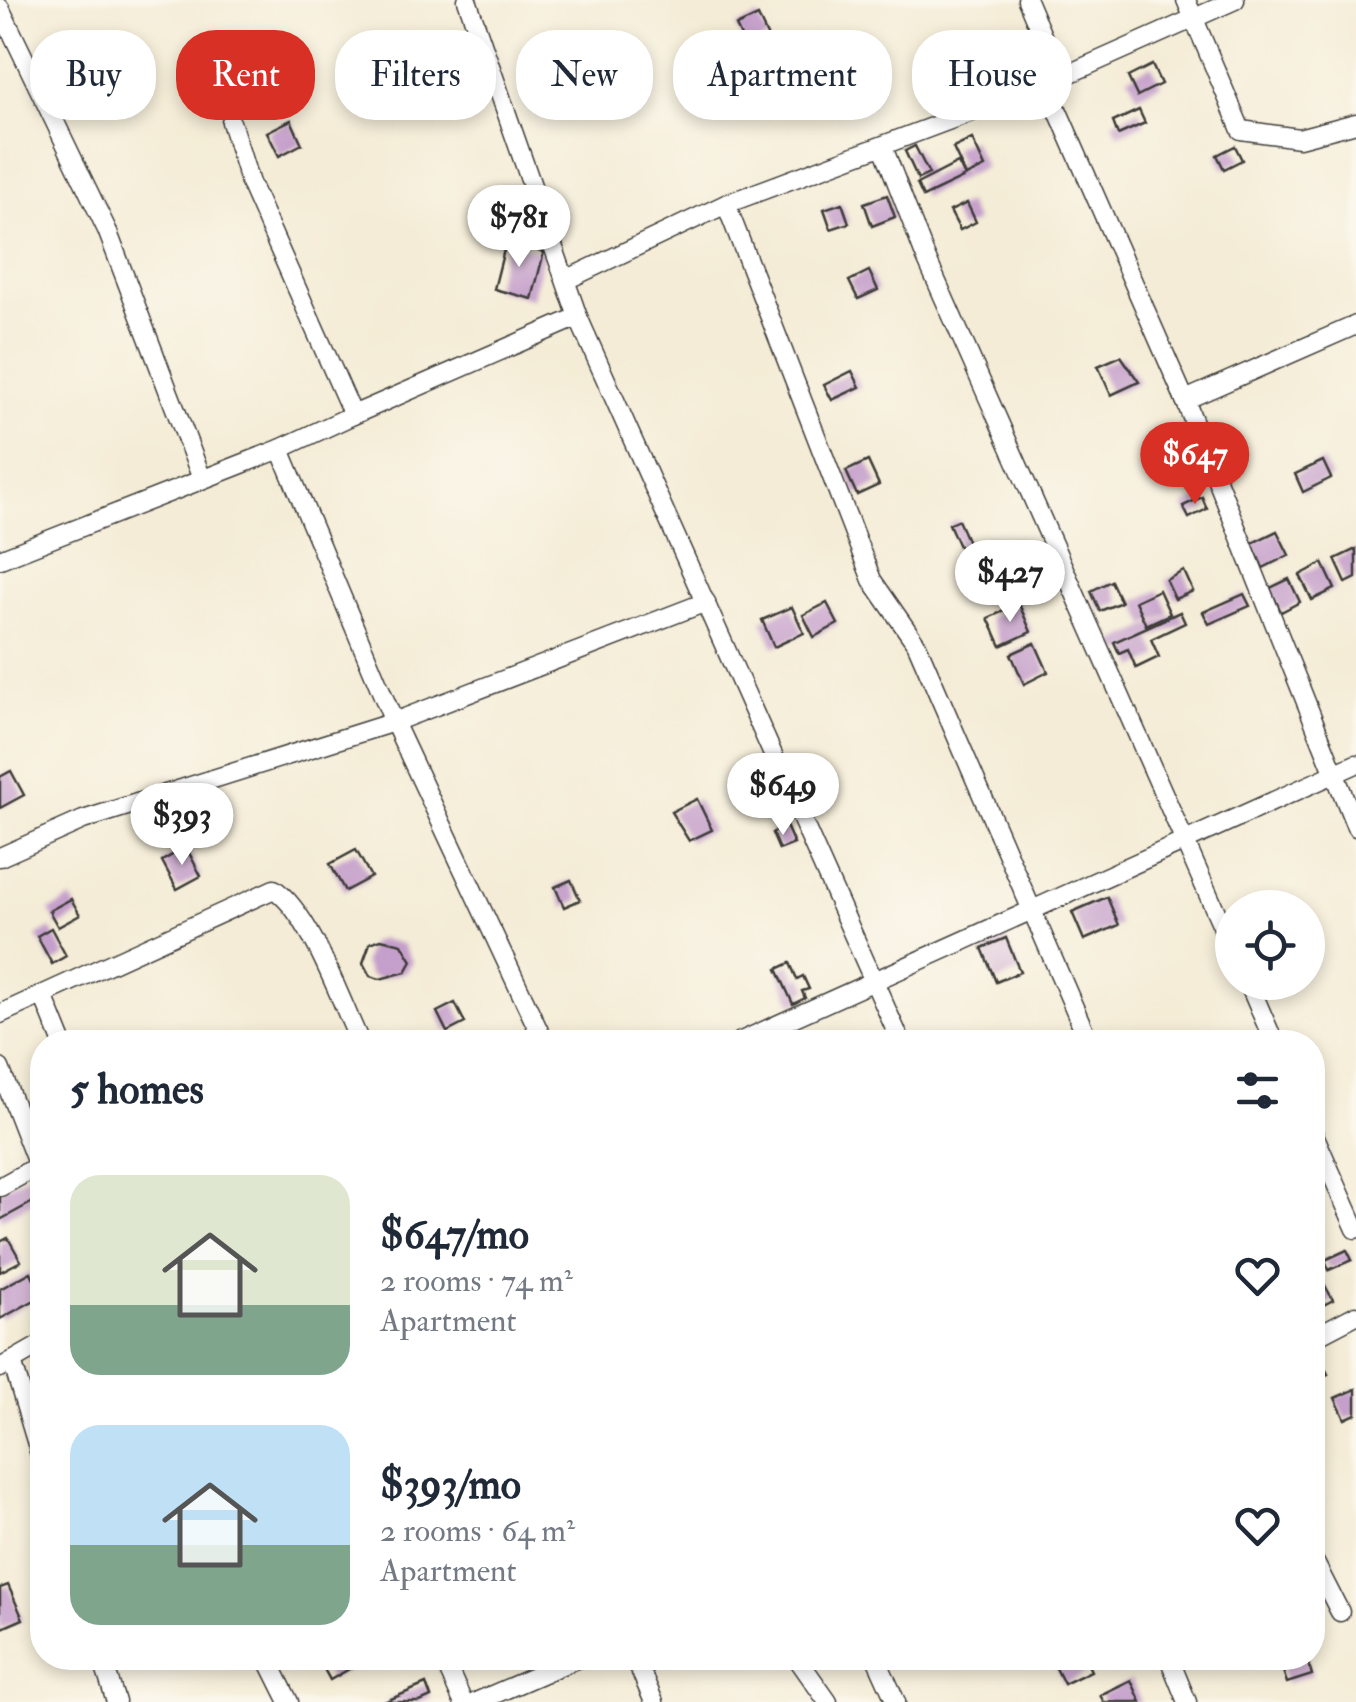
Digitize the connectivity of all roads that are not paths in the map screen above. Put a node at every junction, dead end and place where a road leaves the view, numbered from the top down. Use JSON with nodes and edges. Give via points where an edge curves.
{"nodes":[{"id":1,"x":466,"y":0,"type":"edge"},
{"id":2,"x":1027,"y":0,"type":"edge"},
{"id":3,"x":1235,"y":0,"type":"edge"},
{"id":4,"x":0,"y":8,"type":"edge"},
{"id":5,"x":1190,"y":9,"type":"edge"},
{"id":6,"x":1037,"y":30,"type":"edge"},
{"id":7,"x":1072,"y":71,"type":"edge"},
{"id":8,"x":953,"y":120,"type":"edge"},
{"id":9,"x":1069,"y":120,"type":"edge"},
{"id":10,"x":231,"y":122,"type":"dead end"},
{"id":11,"x":1356,"y":123,"type":"edge"},
{"id":12,"x":884,"y":147,"type":"junction"},
{"id":13,"x":726,"y":204,"type":"junction"},
{"id":14,"x":568,"y":279,"type":"junction"},
{"id":15,"x":578,"y":317,"type":"junction"},
{"id":16,"x":1356,"y":325,"type":"edge"},
{"id":17,"x":1185,"y":400,"type":"junction"},
{"id":18,"x":353,"y":415,"type":"junction"},
{"id":19,"x":280,"y":449,"type":"junction"},
{"id":20,"x":202,"y":479,"type":"junction"},
{"id":21,"x":0,"y":559,"type":"edge"},
{"id":22,"x":706,"y":602,"type":"junction"},
{"id":23,"x":394,"y":722,"type":"junction"},
{"id":24,"x":1356,"y":764,"type":"edge"},
{"id":25,"x":1332,"y":775,"type":"junction"},
{"id":26,"x":1356,"y":828,"type":"edge"},
{"id":27,"x":1185,"y":839,"type":"junction"},
{"id":28,"x":0,"y":857,"type":"edge"},
{"id":29,"x":1030,"y":909,"type":"junction"},
{"id":30,"x":1215,"y":909,"type":"edge"},
{"id":31,"x":873,"y":981,"type":"junction"},
{"id":32,"x":43,"y":994,"type":"junction"},
{"id":33,"x":1256,"y":1000,"type":"edge"},
{"id":34,"x":0,"y":1014,"type":"edge"},
{"id":35,"x":57,"y":1030,"type":"edge"},
{"id":36,"x":354,"y":1030,"type":"edge"},
{"id":37,"x":538,"y":1030,"type":"edge"},
{"id":38,"x":765,"y":1030,"type":"edge"},
{"id":39,"x":895,"y":1030,"type":"edge"},
{"id":40,"x":1085,"y":1030,"type":"edge"},
{"id":41,"x":1269,"y":1030,"type":"edge"},
{"id":42,"x":0,"y":1068,"type":"edge"},
{"id":43,"x":30,"y":1144,"type":"edge"},
{"id":44,"x":1325,"y":1159,"type":"edge"},
{"id":45,"x":30,"y":1174,"type":"edge"},
{"id":46,"x":0,"y":1187,"type":"edge"},
{"id":47,"x":1356,"y":1229,"type":"edge"},
{"id":48,"x":1356,"y":1314,"type":"edge"},
{"id":49,"x":1325,"y":1331,"type":"edge"},
{"id":50,"x":30,"y":1351,"type":"edge"},
{"id":51,"x":6,"y":1365,"type":"edge"},
{"id":52,"x":30,"y":1429,"type":"edge"},
{"id":53,"x":1325,"y":1583,"type":"edge"},
{"id":54,"x":1340,"y":1612,"type":"dead end"},
{"id":55,"x":106,"y":1670,"type":"edge"},
{"id":56,"x":272,"y":1670,"type":"edge"},
{"id":57,"x":449,"y":1670,"type":"edge"},
{"id":58,"x":550,"y":1670,"type":"edge"},
{"id":59,"x":642,"y":1670,"type":"edge"},
{"id":60,"x":805,"y":1670,"type":"edge"},
{"id":61,"x":881,"y":1670,"type":"edge"},
{"id":62,"x":1174,"y":1670,"type":"edge"},
{"id":63,"x":116,"y":1702,"type":"edge"},
{"id":64,"x":289,"y":1702,"type":"edge"},
{"id":65,"x":462,"y":1702,"type":"edge"},
{"id":66,"x":476,"y":1702,"type":"edge"},
{"id":67,"x":654,"y":1702,"type":"edge"},
{"id":68,"x":828,"y":1702,"type":"edge"},
{"id":69,"x":896,"y":1702,"type":"edge"},
{"id":70,"x":1187,"y":1702,"type":"edge"}],
"edges":[{"from":1,"to":14,"type":"street"},
{"from":2,"to":6,"type":"street"},
{"from":3,"to":5,"type":"street"},
{"from":4,"to":20,"type":"street","via":[[106,230]]},
{"from":5,"to":7,"type":"street"},
{"from":5,"to":11,"type":"street","via":[[1241,130],[1299,138]]},
{"from":8,"to":12,"type":"street"},
{"from":9,"to":17,"type":"street"},
{"from":10,"to":18,"type":"street","via":[[250,183]]},
{"from":12,"to":13,"type":"street"},
{"from":12,"to":27,"type":"street","via":[[924,253]]},
{"from":13,"to":14,"type":"street"},
{"from":13,"to":29,"type":"street","via":[[872,580],[917,644]]},
{"from":14,"to":15,"type":"street"},
{"from":15,"to":18,"type":"street"},
{"from":15,"to":22,"type":"street"},
{"from":16,"to":17,"type":"street"},
{"from":17,"to":25,"type":"street"},
{"from":18,"to":19,"type":"street"},
{"from":19,"to":20,"type":"street"},
{"from":19,"to":23,"type":"street"},
{"from":20,"to":21,"type":"street"},
{"from":22,"to":23,"type":"street"},
{"from":22,"to":31,"type":"street"},
{"from":23,"to":28,"type":"street","via":[[84,820]]},
{"from":23,"to":37,"type":"street"},
{"from":24,"to":25,"type":"street"},
{"from":25,"to":26,"type":"street"},
{"from":25,"to":27,"type":"street"},
{"from":27,"to":29,"type":"street"},
{"from":27,"to":30,"type":"street"},
{"from":29,"to":31,"type":"street"},
{"from":29,"to":40,"type":"street"},
{"from":31,"to":38,"type":"street"},
{"from":31,"to":39,"type":"street"},
{"from":32,"to":34,"type":"street"},
{"from":32,"to":35,"type":"street"},
{"from":32,"to":36,"type":"street","via":[[274,889],[302,922]]},
{"from":33,"to":41,"type":"street"},
{"from":42,"to":43,"type":"street"},
{"from":44,"to":47,"type":"street"},
{"from":45,"to":46,"type":"street"},
{"from":48,"to":49,"type":"street"},
{"from":50,"to":51,"type":"street"},
{"from":51,"to":52,"type":"street"},
{"from":53,"to":54,"type":"street"},
{"from":55,"to":63,"type":"street"},
{"from":56,"to":64,"type":"street"},
{"from":57,"to":65,"type":"street"},
{"from":58,"to":66,"type":"street"},
{"from":59,"to":67,"type":"street"},
{"from":60,"to":68,"type":"street"},
{"from":61,"to":69,"type":"street"},
{"from":62,"to":70,"type":"street"}]}
